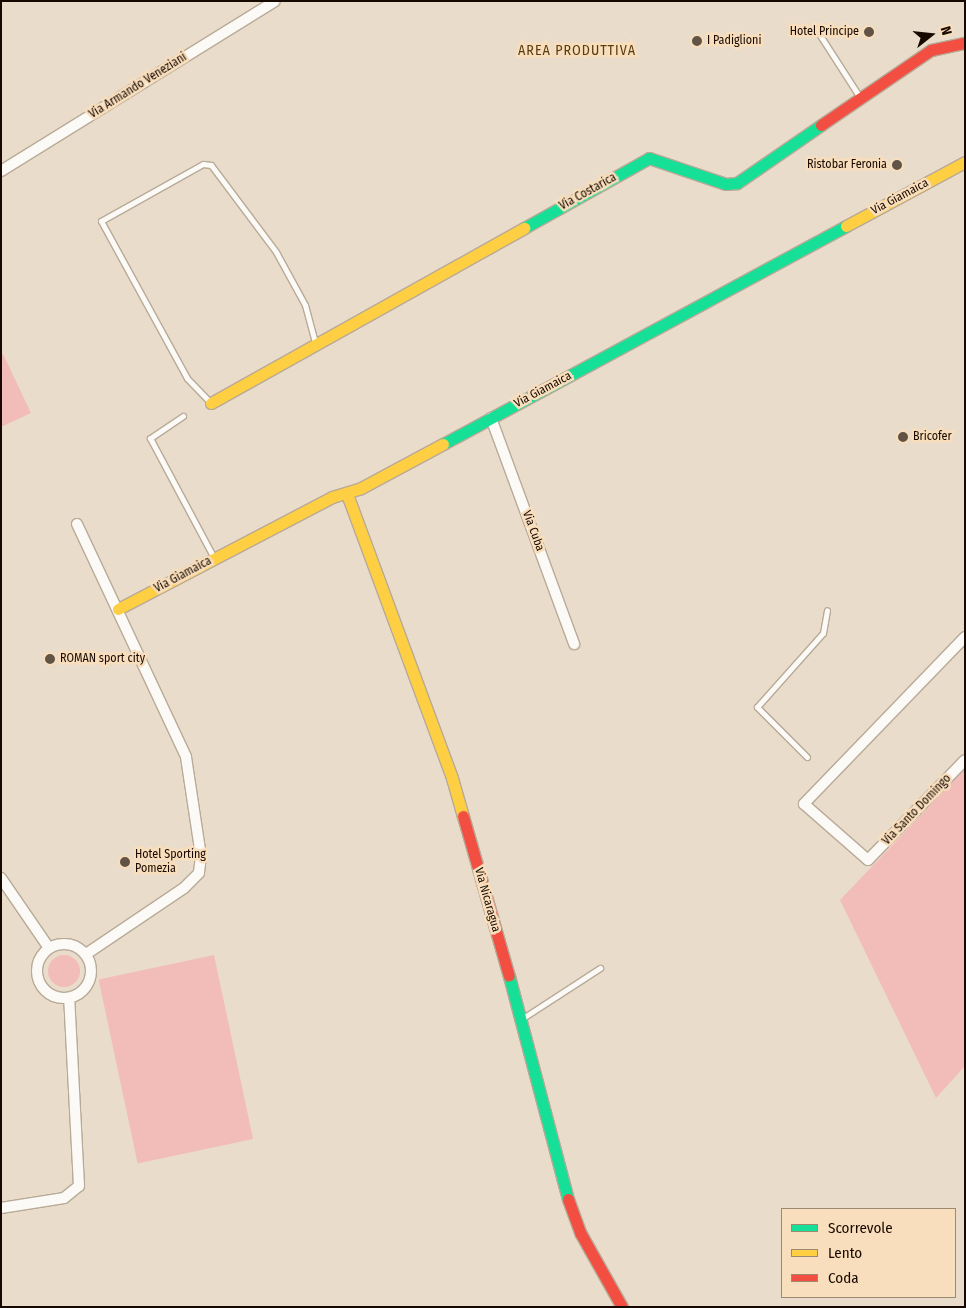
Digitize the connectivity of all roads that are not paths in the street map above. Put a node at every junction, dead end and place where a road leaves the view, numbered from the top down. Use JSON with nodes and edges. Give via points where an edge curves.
{"nodes":[{"id":1,"x":276,"y":1,"type":"edge"},
{"id":2,"x":816,"y":29,"type":"dead end"},
{"id":3,"x":965,"y":43,"type":"edge"},
{"id":4,"x":861,"y":98,"type":"junction"},
{"id":5,"x":965,"y":162,"type":"edge"},
{"id":6,"x":1,"y":171,"type":"edge"},
{"id":7,"x":315,"y":345,"type":"junction"},
{"id":8,"x":211,"y":403,"type":"joint"},
{"id":9,"x":183,"y":416,"type":"dead end"},
{"id":10,"x":491,"y":418,"type":"junction"},
{"id":11,"x":347,"y":494,"type":"junction"},
{"id":12,"x":78,"y":524,"type":"dead end"},
{"id":13,"x":214,"y":559,"type":"junction"},
{"id":14,"x":118,"y":609,"type":"junction"},
{"id":15,"x":827,"y":610,"type":"dead end"},
{"id":16,"x":965,"y":636,"type":"edge"},
{"id":17,"x":574,"y":644,"type":"dead end"},
{"id":18,"x":807,"y":757,"type":"dead end"},
{"id":19,"x":965,"y":760,"type":"edge"},
{"id":20,"x":1,"y":878,"type":"edge"},
{"id":21,"x":49,"y":948,"type":"junction"},
{"id":22,"x":86,"y":954,"type":"junction"},
{"id":23,"x":600,"y":968,"type":"dead end"},
{"id":24,"x":69,"y":998,"type":"junction"},
{"id":25,"x":520,"y":1020,"type":"junction"},
{"id":26,"x":1,"y":1208,"type":"edge"},
{"id":27,"x":622,"y":1307,"type":"edge"}],
"edges":[{"from":1,"to":6,"type":"street","name":"Via Armando Veneziani"},
{"from":2,"to":4,"type":"lane"},
{"from":3,"to":4,"type":"street","name":"Via Costarica","via":[[931,50]]},
{"from":4,"to":7,"type":"street","name":"Via Costarica","via":[[733,184],[649,158]]},
{"from":5,"to":10,"type":"street","name":"Via Giamaica"},
{"from":7,"to":8,"type":"street","name":"Via Costarica"},
{"from":7,"to":8,"type":"lane","via":[[308,310],[276,252],[208,163],[101,221],[187,378]]},
{"from":9,"to":13,"type":"lane","via":[[150,438]]},
{"from":10,"to":11,"type":"street","name":"Via Giamaica"},
{"from":10,"to":17,"type":"street","name":"Via Cuba"},
{"from":11,"to":13,"type":"street","name":"Via Giamaica","via":[[332,497]]},
{"from":11,"to":25,"type":"street","name":"Via Nicaragua","via":[[452,778]]},
{"from":12,"to":14,"type":"street"},
{"from":13,"to":14,"type":"street","name":"Via Giamaica"},
{"from":14,"to":22,"type":"street","via":[[186,757],[201,865],[195,879],[184,888]]},
{"from":15,"to":18,"type":"lane","via":[[823,633],[757,707]]},
{"from":16,"to":19,"type":"street","name":"Via Santo Domingo","via":[[804,804],[868,860]]},
{"from":20,"to":21,"type":"street"},
{"from":21,"to":22,"type":"street","via":[[69,944]]},
{"from":21,"to":24,"type":"street","via":[[38,963],[39,981],[51,995]]},
{"from":22,"to":24,"type":"street","via":[[90,963],[90,981],[85,989]]},
{"from":23,"to":25,"type":"lane"},
{"from":24,"to":26,"type":"street","via":[[79,1186],[64,1198]]},
{"from":25,"to":27,"type":"street","name":"Via Nicaragua","via":[[570,1207],[581,1234]]}]}
